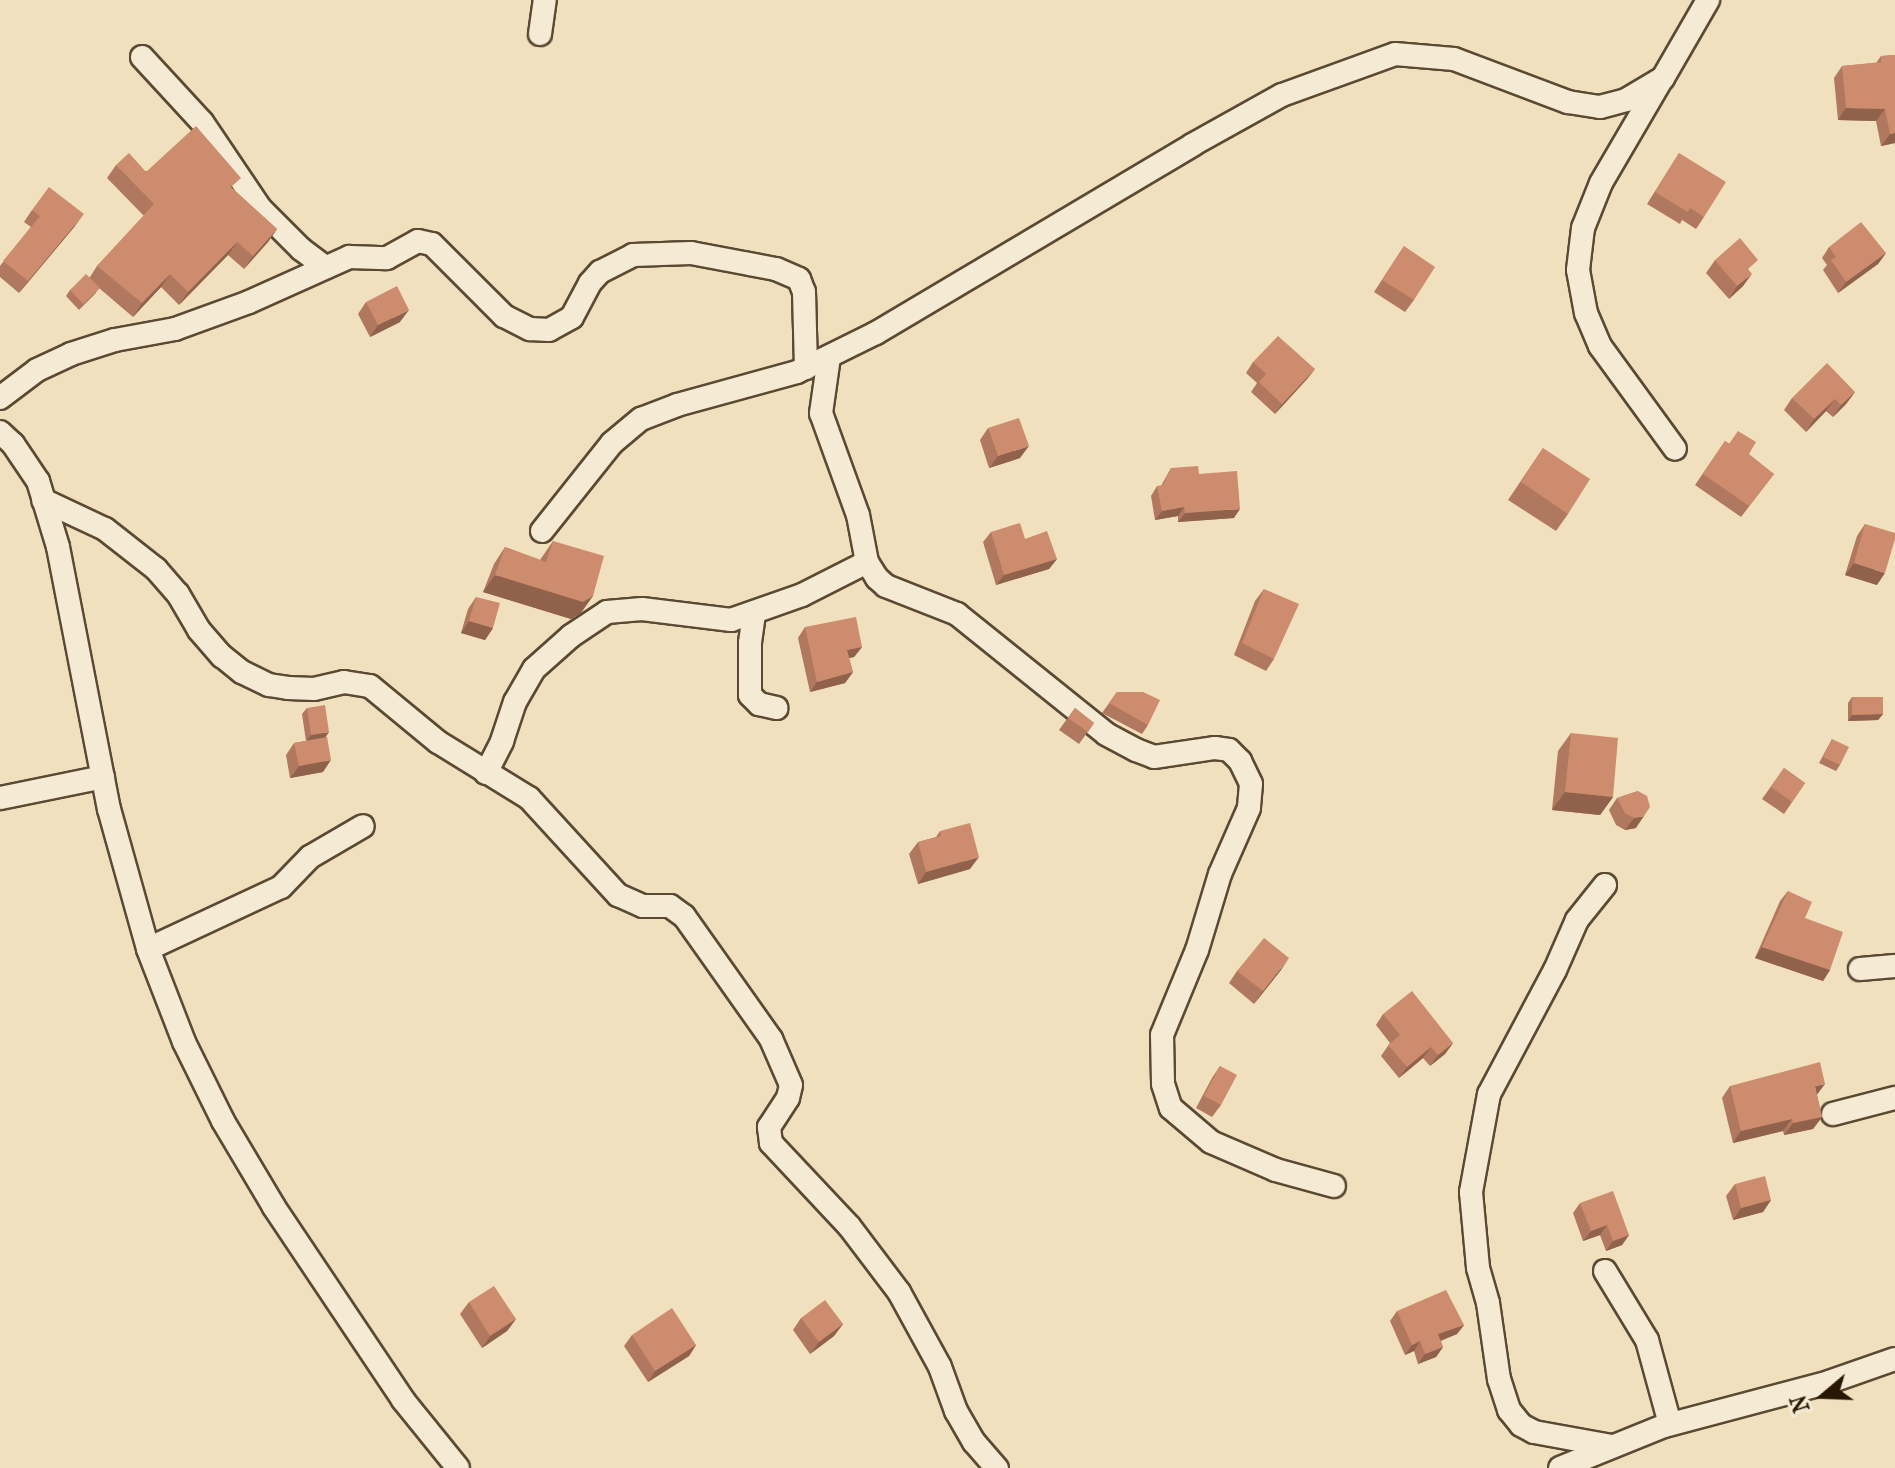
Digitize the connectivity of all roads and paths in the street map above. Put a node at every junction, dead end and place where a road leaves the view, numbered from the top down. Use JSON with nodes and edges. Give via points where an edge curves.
{"nodes":[{"id":1,"x":545,"y":0,"type":"edge"},
{"id":2,"x":1708,"y":0,"type":"edge"},
{"id":3,"x":540,"y":34,"type":"dead end"},
{"id":4,"x":142,"y":57,"type":"dead end"},
{"id":5,"x":1663,"y":78,"type":"junction"},
{"id":6,"x":325,"y":267,"type":"junction"},
{"id":7,"x":829,"y":357,"type":"junction"},
{"id":8,"x":806,"y":368,"type":"junction"},
{"id":9,"x":0,"y":398,"type":"edge"},
{"id":10,"x":0,"y":432,"type":"edge"},
{"id":11,"x":1675,"y":449,"type":"dead end"},
{"id":12,"x":43,"y":500,"type":"junction"},
{"id":13,"x":542,"y":531,"type":"dead end"},
{"id":14,"x":867,"y":562,"type":"junction"},
{"id":15,"x":754,"y":614,"type":"junction"},
{"id":16,"x":777,"y":708,"type":"dead end"},
{"id":17,"x":486,"y":773,"type":"junction"},
{"id":18,"x":103,"y":777,"type":"junction"},
{"id":19,"x":0,"y":798,"type":"edge"},
{"id":20,"x":363,"y":826,"type":"dead end"},
{"id":21,"x":1605,"y":885,"type":"dead end"},
{"id":22,"x":148,"y":949,"type":"junction"},
{"id":23,"x":1895,"y":966,"type":"edge"},
{"id":24,"x":1860,"y":969,"type":"dead end"},
{"id":25,"x":1895,"y":1098,"type":"edge"},
{"id":26,"x":1833,"y":1114,"type":"dead end"},
{"id":27,"x":1334,"y":1186,"type":"dead end"},
{"id":28,"x":1605,"y":1271,"type":"dead end"},
{"id":29,"x":1895,"y":1359,"type":"edge"},
{"id":30,"x":1670,"y":1424,"type":"junction"},
{"id":31,"x":1611,"y":1446,"type":"junction"},
{"id":32,"x":458,"y":1468,"type":"edge"},
{"id":33,"x":997,"y":1468,"type":"edge"},
{"id":34,"x":1560,"y":1468,"type":"edge"}],
"edges":[{"from":1,"to":3,"type":"street"},
{"from":2,"to":5,"type":"street"},
{"from":4,"to":6,"type":"street","via":[[184,99],[260,208]]},
{"from":5,"to":7,"type":"street","via":[[1626,100],[1600,107],[1568,102],[1454,59],[1395,54],[1282,95],[956,289]]},
{"from":5,"to":11,"type":"street","via":[[1601,183],[1583,228],[1578,270],[1586,313],[1600,346]]},
{"from":6,"to":8,"type":"street","via":[[361,255],[387,258],[418,241],[432,244],[504,316],[530,329],[549,330],[572,317],[600,272],[633,255],[691,253],[757,264],[799,279]]},
{"from":6,"to":9,"type":"street","via":[[216,315],[71,354],[37,370]]},
{"from":7,"to":8,"type":"street"},
{"from":7,"to":14,"type":"street","via":[[821,413],[858,515]]},
{"from":8,"to":13,"type":"street","via":[[641,419],[612,443]]},
{"from":10,"to":12,"type":"street","via":[[38,481]]},
{"from":12,"to":17,"type":"street","via":[[105,529],[156,569],[199,630],[242,672],[288,688],[344,682],[370,686]]},
{"from":12,"to":18,"type":"street","via":[[71,608]]},
{"from":14,"to":15,"type":"street"},
{"from":14,"to":27,"type":"street","via":[[886,586],[957,614],[1120,742],[1154,757],[1215,748],[1229,750],[1240,761],[1251,784],[1249,808],[1162,1035],[1163,1084],[1171,1108],[1211,1142],[1276,1170]]},
{"from":15,"to":16,"type":"street","via":[[750,695],[759,704]]},
{"from":15,"to":17,"type":"street","via":[[731,620],[642,609],[607,612],[534,669]]},
{"from":17,"to":33,"type":"street","via":[[529,798],[618,895],[643,906],[670,906],[684,916],[771,1039],[788,1076],[788,1098],[769,1127],[771,1143],[849,1226],[899,1292],[940,1367],[956,1411]]},
{"from":18,"to":19,"type":"street"},
{"from":18,"to":22,"type":"street"},
{"from":20,"to":22,"type":"street","via":[[310,857],[281,887]]},
{"from":21,"to":31,"type":"street","via":[[1577,920],[1489,1094],[1471,1192],[1478,1268],[1509,1410],[1534,1432]]},
{"from":22,"to":32,"type":"street","via":[[184,1042],[245,1158],[403,1400]]},
{"from":23,"to":24,"type":"street"},
{"from":25,"to":26,"type":"street"},
{"from":28,"to":30,"type":"street","via":[[1647,1340]]},
{"from":29,"to":30,"type":"street"},
{"from":30,"to":31,"type":"street"},
{"from":31,"to":34,"type":"street"}]}
